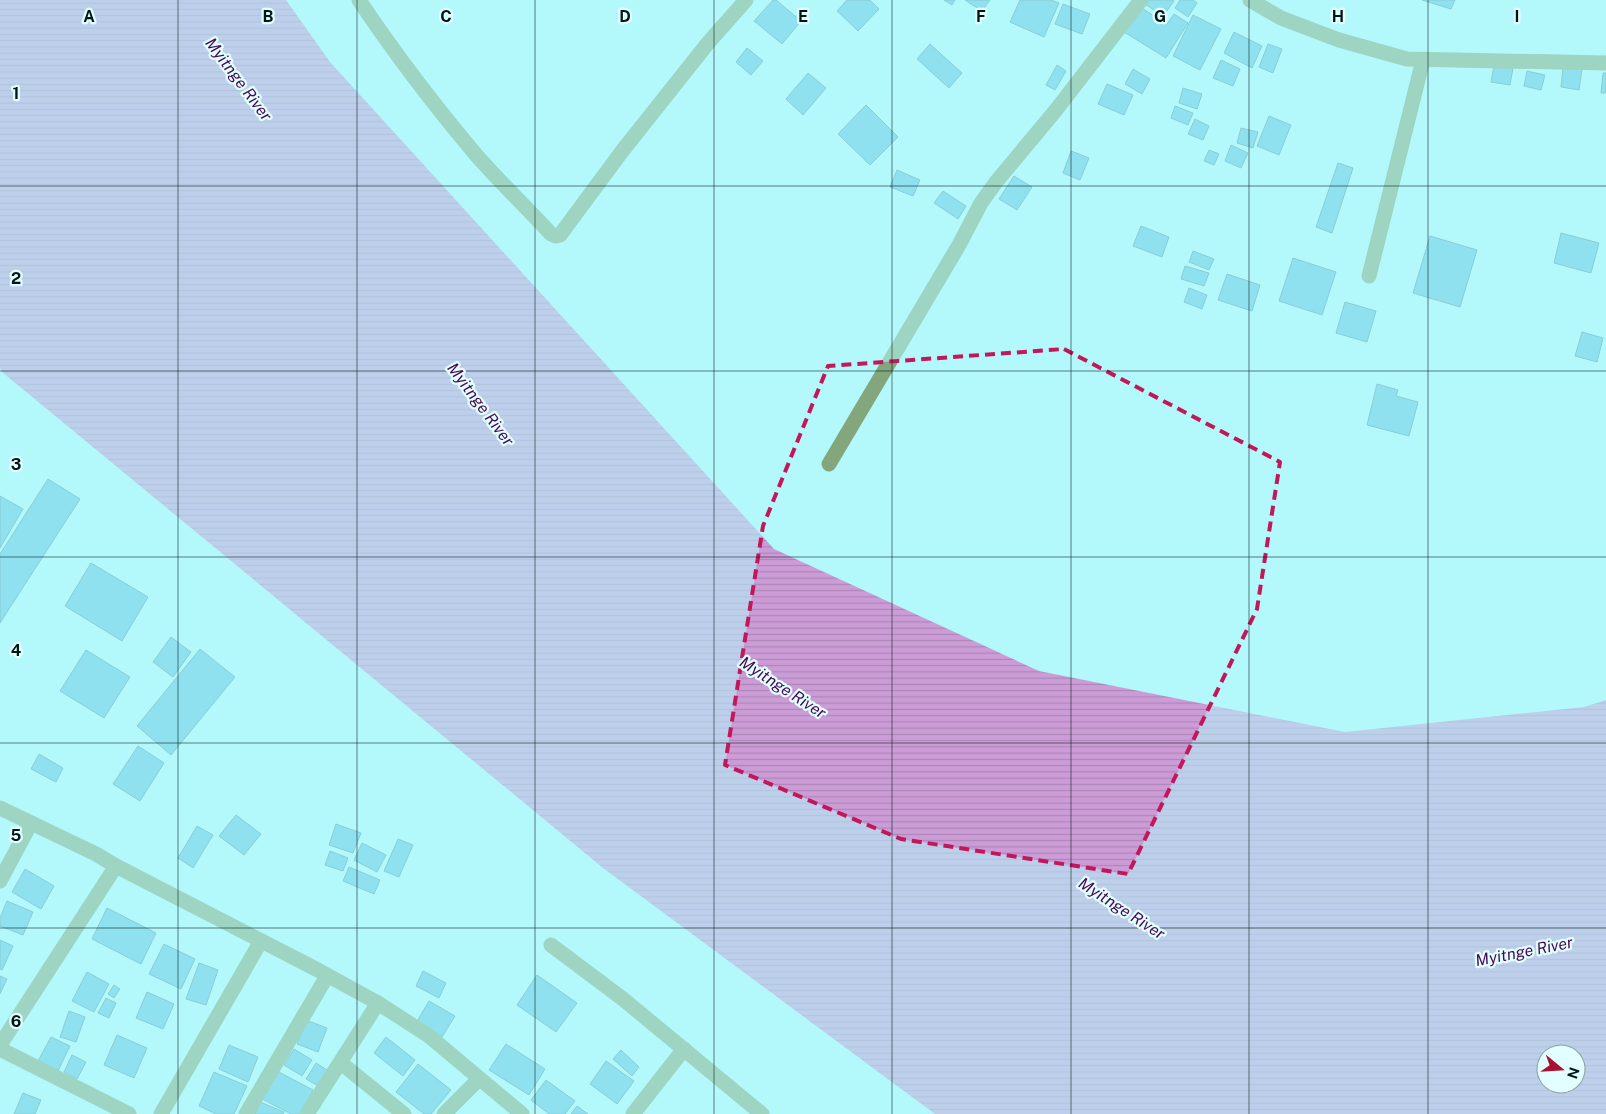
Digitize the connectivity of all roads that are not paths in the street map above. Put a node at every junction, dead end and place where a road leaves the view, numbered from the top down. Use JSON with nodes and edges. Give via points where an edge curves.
{"nodes":[{"id":1,"x":359,"y":0,"type":"edge"},
{"id":2,"x":746,"y":0,"type":"edge"},
{"id":3,"x":1141,"y":0,"type":"edge"},
{"id":4,"x":1250,"y":0,"type":"edge"},
{"id":5,"x":1423,"y":60,"type":"junction"},
{"id":6,"x":1606,"y":63,"type":"edge"},
{"id":7,"x":1369,"y":276,"type":"dead end"},
{"id":8,"x":829,"y":464,"type":"dead end"},
{"id":9,"x":0,"y":808,"type":"edge"},
{"id":10,"x":31,"y":823,"type":"junction"},
{"id":11,"x":116,"y":866,"type":"junction"},
{"id":12,"x":0,"y":881,"type":"edge"},
{"id":13,"x":261,"y":941,"type":"junction"},
{"id":14,"x":551,"y":945,"type":"dead end"},
{"id":15,"x":327,"y":976,"type":"junction"},
{"id":16,"x":378,"y":1003,"type":"junction"},
{"id":17,"x":0,"y":1045,"type":"edge"},
{"id":18,"x":0,"y":1050,"type":"edge"},
{"id":19,"x":684,"y":1050,"type":"junction"},
{"id":20,"x":341,"y":1063,"type":"junction"},
{"id":21,"x":479,"y":1079,"type":"junction"},
{"id":22,"x":639,"y":1112,"type":"edge"},
{"id":23,"x":129,"y":1114,"type":"edge"},
{"id":24,"x":161,"y":1114,"type":"edge"},
{"id":25,"x":246,"y":1114,"type":"edge"},
{"id":26,"x":307,"y":1114,"type":"edge"},
{"id":27,"x":404,"y":1114,"type":"edge"},
{"id":28,"x":444,"y":1114,"type":"edge"},
{"id":29,"x":522,"y":1114,"type":"edge"},
{"id":30,"x":762,"y":1114,"type":"edge"}],
"edges":[{"from":1,"to":2,"type":"street","via":[[443,114],[479,157],[556,236],[560,235],[708,43]]},
{"from":3,"to":8,"type":"street","via":[[982,202]]},
{"from":4,"to":5,"type":"street","via":[[1281,18],[1339,40],[1407,59]]},
{"from":5,"to":6,"type":"street"},
{"from":5,"to":7,"type":"street"},
{"from":9,"to":10,"type":"street"},
{"from":10,"to":11,"type":"street"},
{"from":10,"to":12,"type":"street"},
{"from":11,"to":13,"type":"street"},
{"from":11,"to":17,"type":"street"},
{"from":13,"to":15,"type":"street"},
{"from":13,"to":24,"type":"street"},
{"from":14,"to":19,"type":"street"},
{"from":15,"to":16,"type":"street"},
{"from":15,"to":25,"type":"street"},
{"from":16,"to":20,"type":"street"},
{"from":16,"to":21,"type":"street","via":[[429,1036]]},
{"from":18,"to":23,"type":"street"},
{"from":19,"to":22,"type":"street"},
{"from":19,"to":30,"type":"street"},
{"from":20,"to":26,"type":"street"},
{"from":20,"to":27,"type":"street"},
{"from":21,"to":28,"type":"street"},
{"from":21,"to":29,"type":"street"}]}
